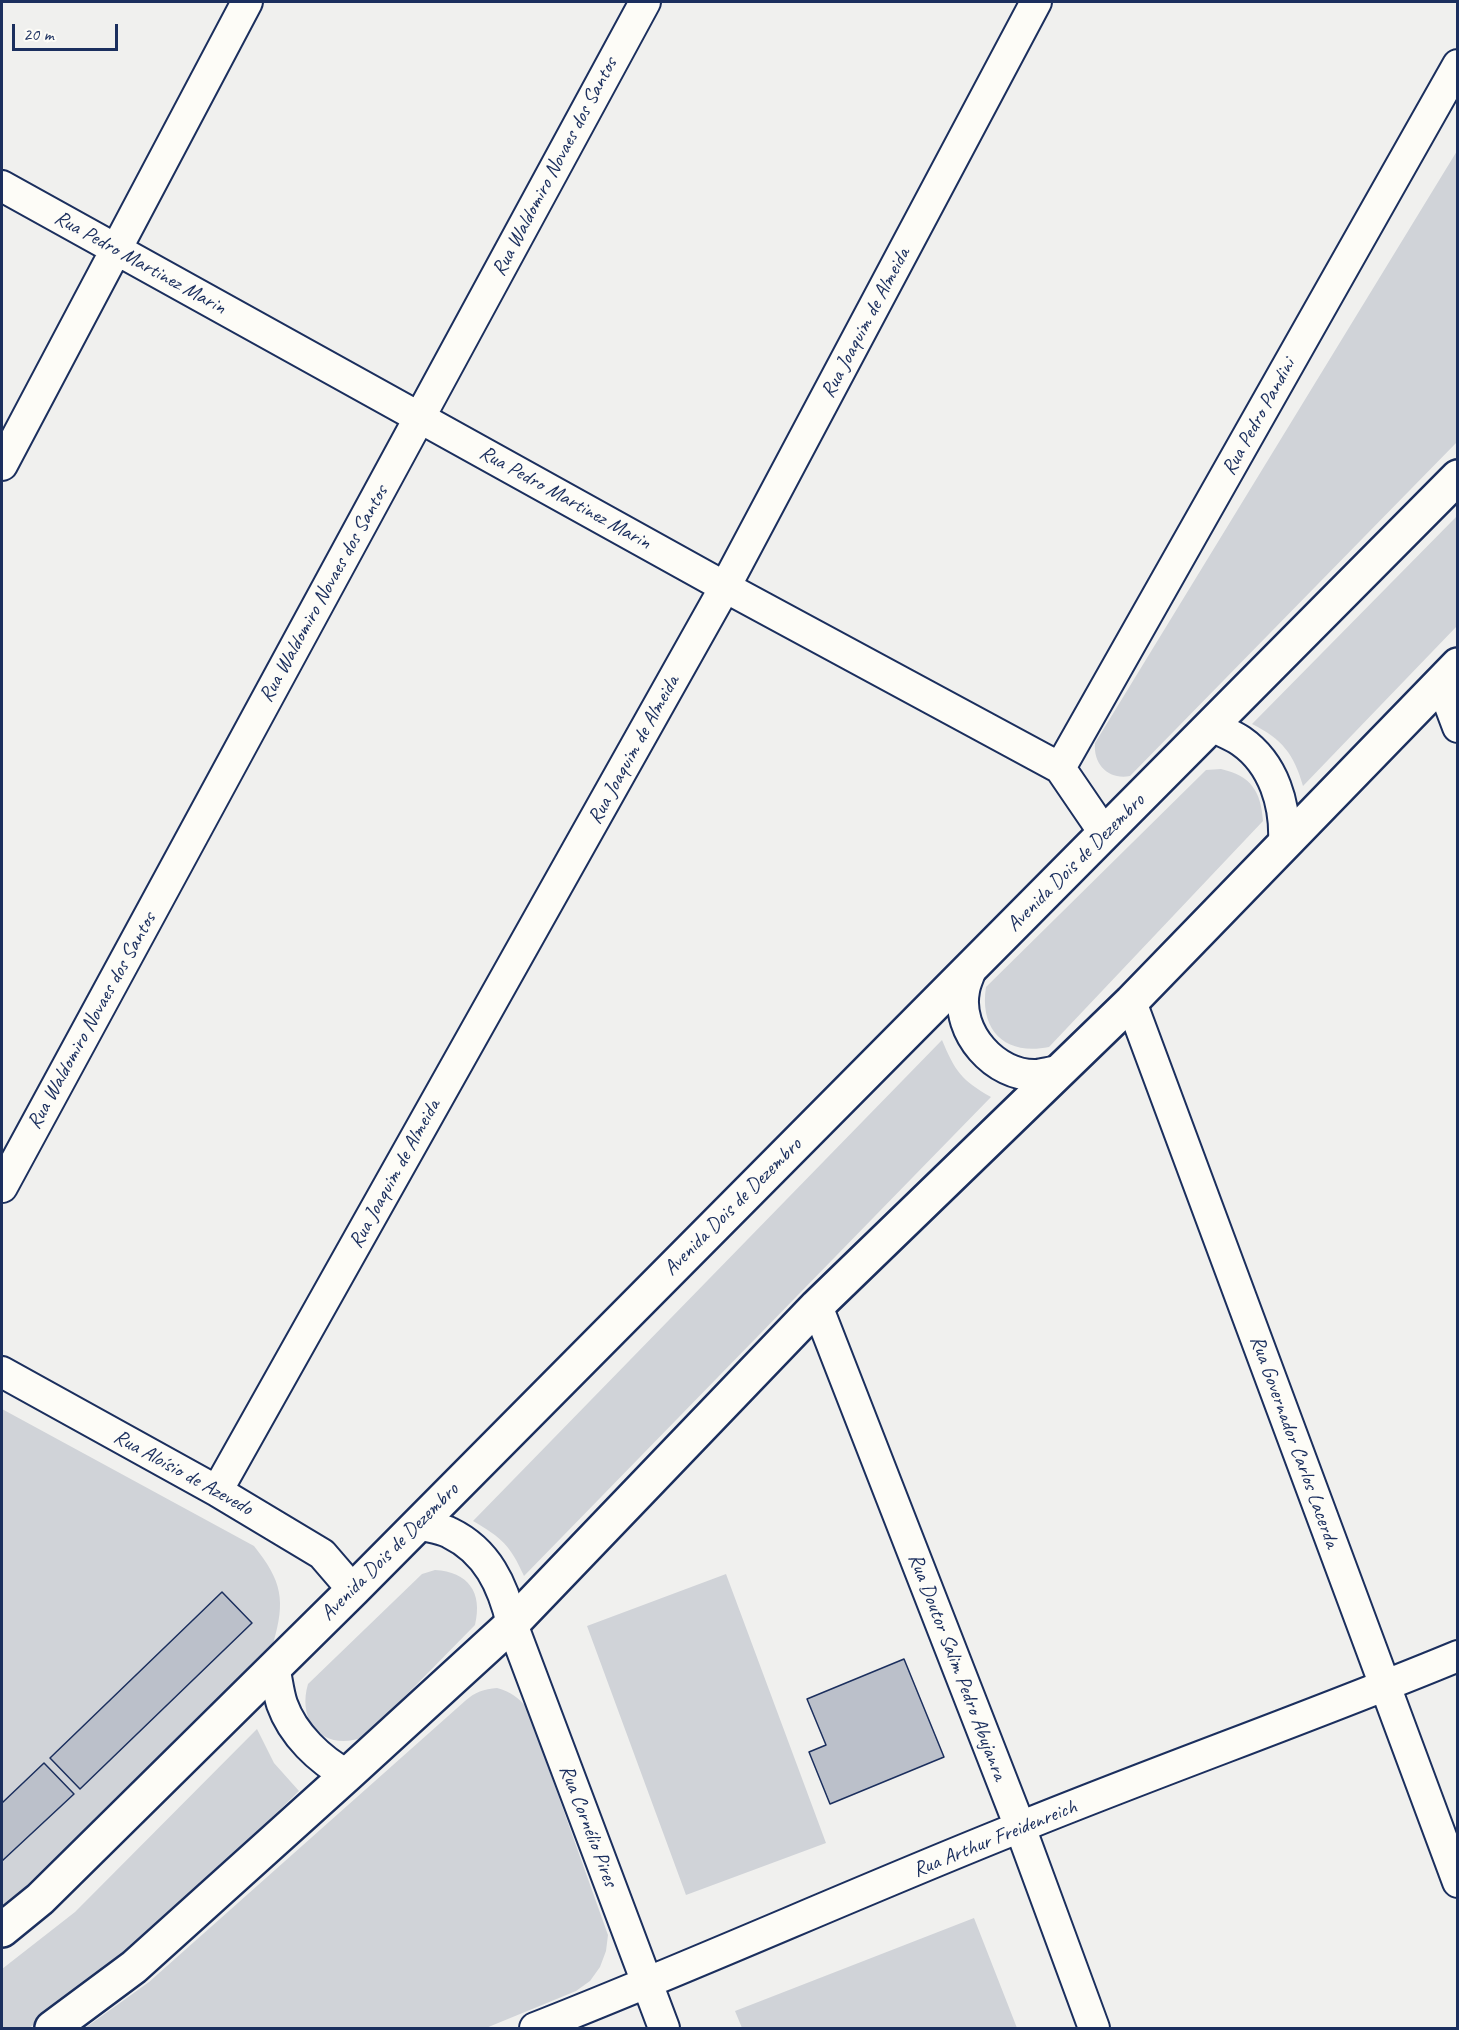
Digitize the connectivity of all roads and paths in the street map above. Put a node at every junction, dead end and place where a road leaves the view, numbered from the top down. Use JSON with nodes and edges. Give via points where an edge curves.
{"nodes":[{"id":1,"x":247,"y":2,"type":"edge"},
{"id":2,"x":645,"y":2,"type":"edge"},
{"id":3,"x":1036,"y":2,"type":"edge"},
{"id":4,"x":1458,"y":65,"type":"edge"},
{"id":5,"x":2,"y":186,"type":"edge"},
{"id":6,"x":116,"y":250,"type":"junction"},
{"id":7,"x":420,"y":418,"type":"junction"},
{"id":8,"x":2,"y":465,"type":"edge"},
{"id":9,"x":1458,"y":477,"type":"edge"},
{"id":10,"x":725,"y":587,"type":"junction"},
{"id":11,"x":1449,"y":673,"type":"edge"},
{"id":12,"x":1212,"y":726,"type":"junction"},
{"id":13,"x":1458,"y":727,"type":"edge"},
{"id":14,"x":1060,"y":768,"type":"junction"},
{"id":15,"x":1105,"y":834,"type":"junction"},
{"id":16,"x":1284,"y":844,"type":"junction"},
{"id":17,"x":971,"y":969,"type":"junction"},
{"id":18,"x":1131,"y":1002,"type":"junction"},
{"id":19,"x":1060,"y":1071,"type":"junction"},
{"id":20,"x":2,"y":1187,"type":"edge"},
{"id":21,"x":818,"y":1306,"type":"junction"},
{"id":22,"x":2,"y":1372,"type":"edge"},
{"id":23,"x":217,"y":1491,"type":"junction"},
{"id":24,"x":418,"y":1524,"type":"junction"},
{"id":25,"x":353,"y":1590,"type":"junction"},
{"id":26,"x":512,"y":1624,"type":"junction"},
{"id":27,"x":1458,"y":1656,"type":"edge"},
{"id":28,"x":274,"y":1667,"type":"junction"},
{"id":29,"x":1385,"y":1686,"type":"junction"},
{"id":30,"x":347,"y":1775,"type":"junction"},
{"id":31,"x":1020,"y":1827,"type":"junction"},
{"id":32,"x":1458,"y":1882,"type":"edge"},
{"id":33,"x":2,"y":1930,"type":"edge"},
{"id":34,"x":647,"y":1984,"type":"junction"},
{"id":35,"x":52,"y":2028,"type":"edge"},
{"id":36,"x":535,"y":2028,"type":"edge"},
{"id":37,"x":664,"y":2028,"type":"edge"},
{"id":38,"x":1094,"y":2028,"type":"edge"}],
"edges":[{"from":1,"to":6,"type":"street"},
{"from":2,"to":7,"type":"street","name":"Rua Waldomiro Novaes dos Santos"},
{"from":3,"to":10,"type":"street","name":"Rua Joaquim de Almeida"},
{"from":4,"to":14,"type":"street","name":"Rua Pedro Pandini"},
{"from":5,"to":6,"type":"street","name":"Rua Pedro Martinez Marin"},
{"from":6,"to":7,"type":"street","name":"Rua Pedro Martinez Marin"},
{"from":6,"to":8,"type":"street"},
{"from":7,"to":10,"type":"street","name":"Rua Pedro Martinez Marin"},
{"from":7,"to":20,"type":"street","name":"Rua Waldomiro Novaes dos Santos"},
{"from":9,"to":12,"type":"street","name":"Avenida Dois de Dezembro"},
{"from":10,"to":14,"type":"street","name":"Rua Pedro Martinez Marin"},
{"from":10,"to":23,"type":"street","name":"Rua Joaquim de Almeida"},
{"from":11,"to":13,"type":"street"},
{"from":11,"to":16,"type":"street"},
{"from":12,"to":15,"type":"street","name":"Avenida Dois de Dezembro"},
{"from":12,"to":16,"type":"street","via":[[1242,741],[1265,765],[1280,794]]},
{"from":14,"to":15,"type":"street","name":"Rua Pedro Martinez Marin"},
{"from":15,"to":17,"type":"street","name":"Avenida Dois de Dezembro"},
{"from":16,"to":18,"type":"street"},
{"from":17,"to":19,"type":"street","via":[[964,992],[965,1017],[974,1040],[990,1059],[1011,1071],[1027,1074]]},
{"from":17,"to":24,"type":"street","name":"Avenida Dois de Dezembro"},
{"from":18,"to":19,"type":"street"},
{"from":18,"to":29,"type":"street","name":"Rua Governador Carlos Lacerda"},
{"from":19,"to":21,"type":"street"},
{"from":21,"to":26,"type":"street"},
{"from":21,"to":31,"type":"street","name":"Rua Doutor Salim Pedro Abujanra"},
{"from":22,"to":23,"type":"street","name":"Rua Aloísio de Azevedo"},
{"from":23,"to":25,"type":"street","name":"Rua Aloísio de Azevedo","via":[[322,1554]]},
{"from":24,"to":25,"type":"street","name":"Avenida Dois de Dezembro"},
{"from":24,"to":26,"type":"street","name":"Rua Cornélio Pires","via":[[450,1533],[477,1551],[497,1577]]},
{"from":25,"to":28,"type":"street","name":"Avenida Dois de Dezembro"},
{"from":26,"to":30,"type":"street"},
{"from":26,"to":34,"type":"street","name":"Rua Cornélio Pires"},
{"from":27,"to":29,"type":"street","name":"Rua Arthur Freidenreich"},
{"from":28,"to":30,"type":"street","via":[[283,1705],[302,1739],[330,1766]]},
{"from":28,"to":33,"type":"street","name":"Avenida Dois de Dezembro","via":[[40,1899]]},
{"from":29,"to":31,"type":"street","name":"Rua Arthur Freidenreich"},
{"from":29,"to":32,"type":"street","name":"Rua Governador Carlos Lacerda"},
{"from":30,"to":35,"type":"street","via":[[134,1967]]},
{"from":31,"to":34,"type":"street","name":"Rua Arthur Freidenreich"},
{"from":31,"to":38,"type":"street","name":"Rua Doutor Salim Pedro Abujanra"},
{"from":34,"to":36,"type":"street","name":"Rua Arthur Freidenreich"},
{"from":34,"to":37,"type":"street","name":"Rua Cornélio Pires"}]}
